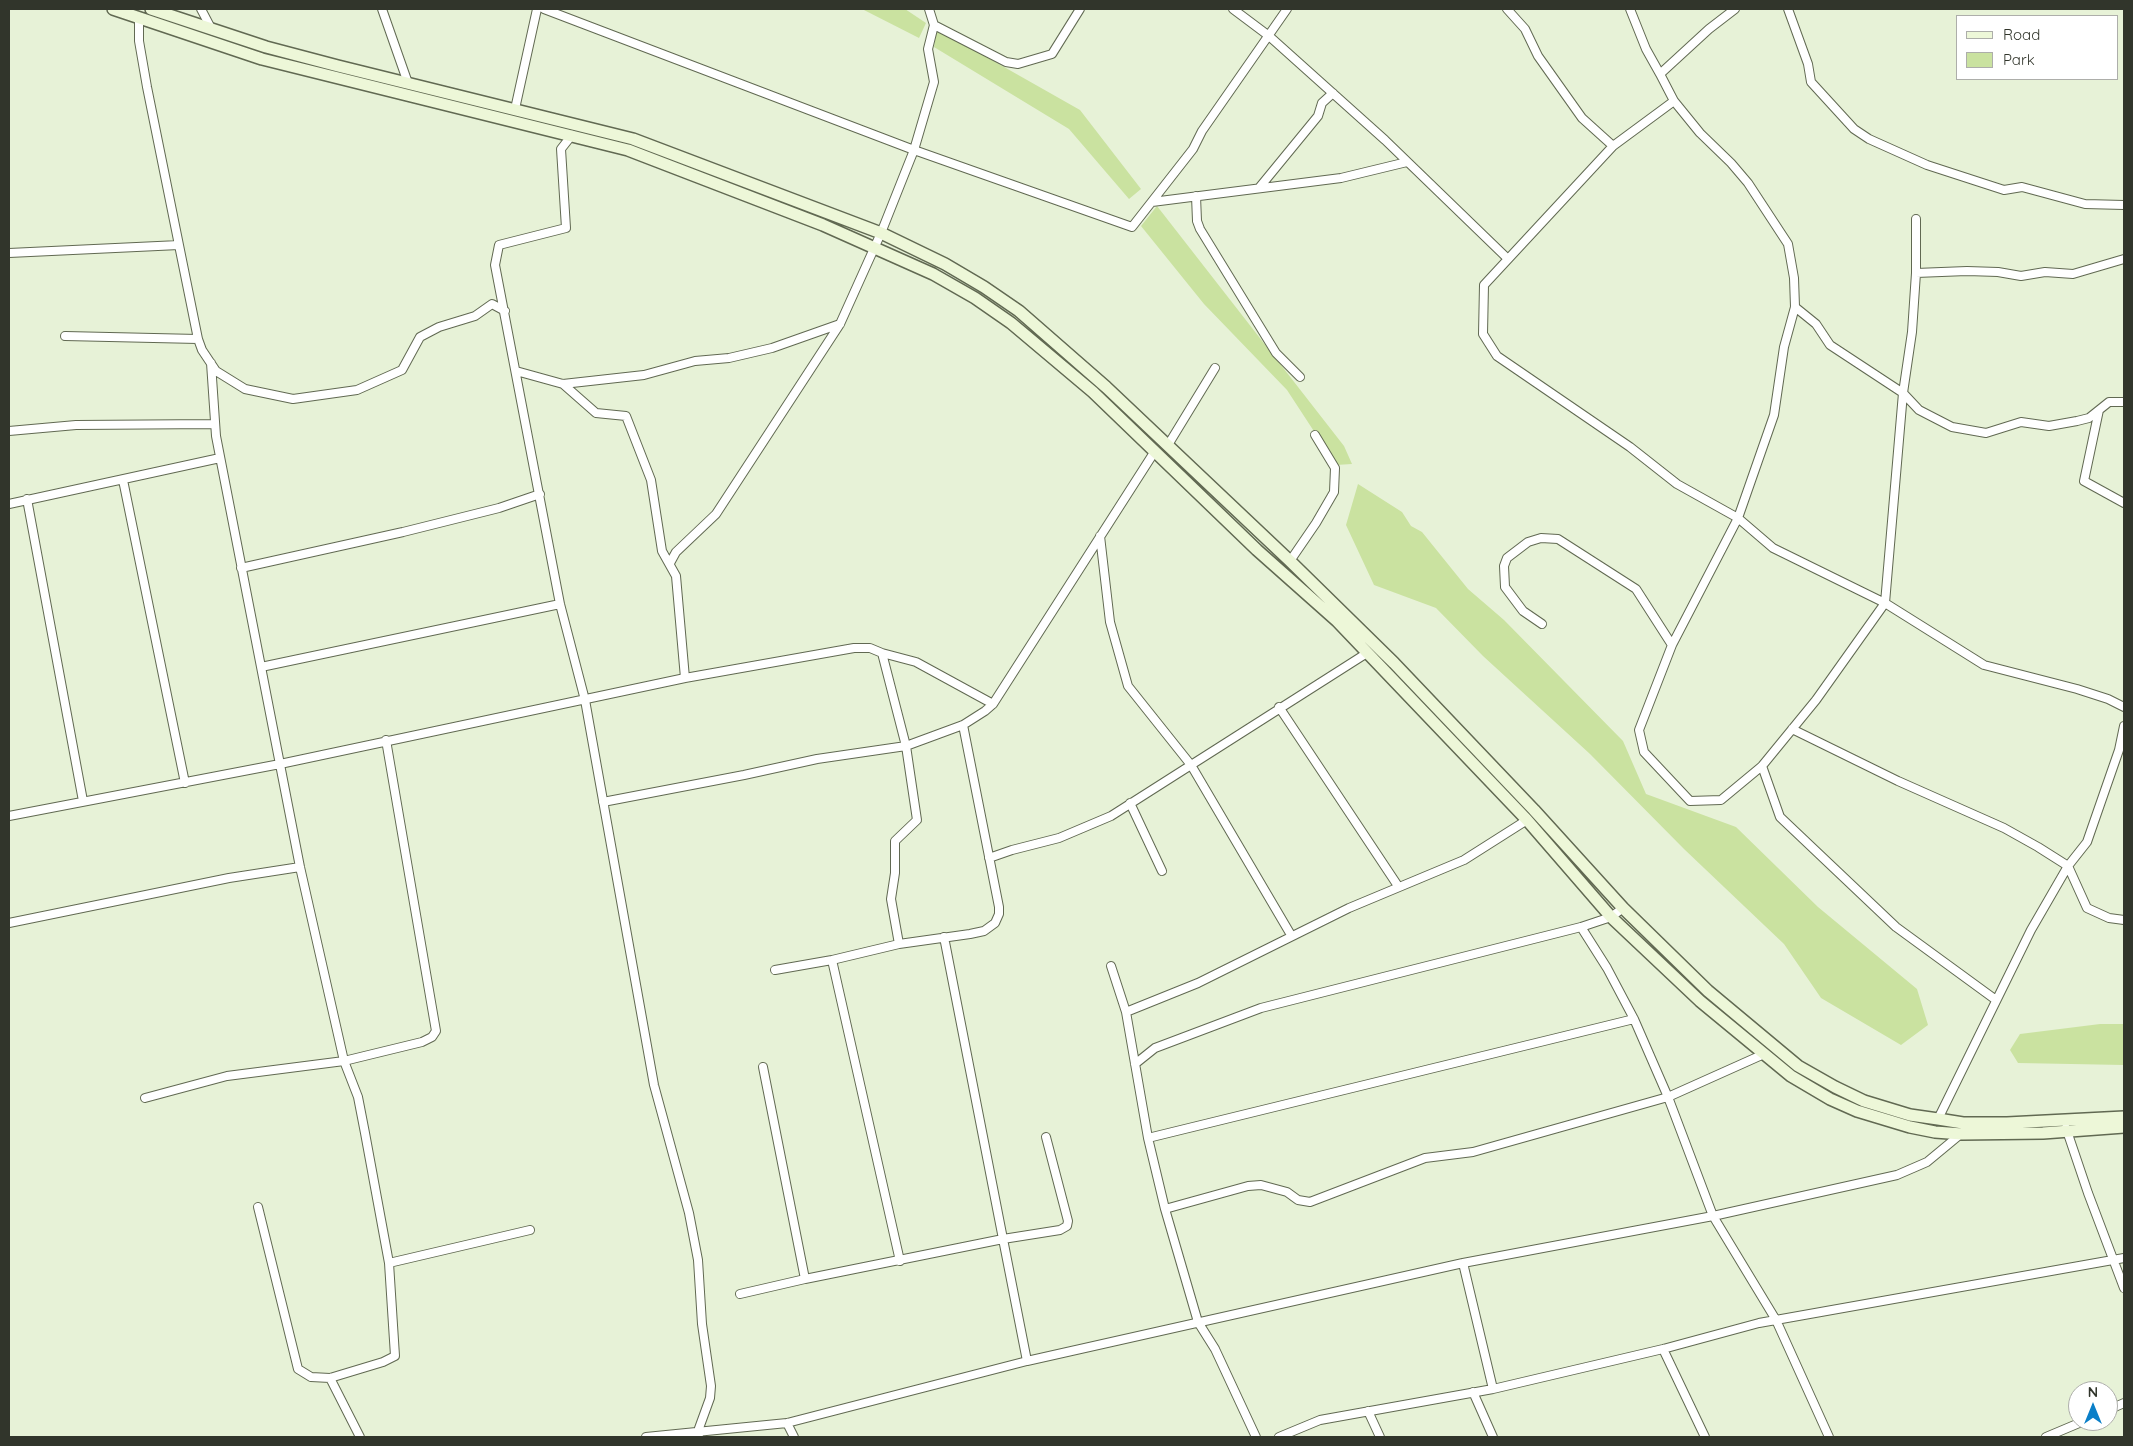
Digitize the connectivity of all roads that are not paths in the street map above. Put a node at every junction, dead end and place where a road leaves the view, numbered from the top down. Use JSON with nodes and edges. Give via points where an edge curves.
{"nodes":[{"id":1,"x":113,"y":9,"type":"edge"},
{"id":2,"x":151,"y":9,"type":"edge"},
{"id":3,"x":201,"y":9,"type":"edge"},
{"id":4,"x":382,"y":9,"type":"edge"},
{"id":5,"x":537,"y":9,"type":"edge"},
{"id":6,"x":544,"y":9,"type":"edge"},
{"id":7,"x":929,"y":9,"type":"edge"},
{"id":8,"x":1080,"y":9,"type":"edge"},
{"id":9,"x":1233,"y":9,"type":"edge"},
{"id":10,"x":1287,"y":9,"type":"edge"},
{"id":11,"x":1507,"y":9,"type":"edge"},
{"id":12,"x":1630,"y":9,"type":"edge"},
{"id":13,"x":1735,"y":9,"type":"edge"},
{"id":14,"x":1788,"y":9,"type":"edge"},
{"id":15,"x":139,"y":18,"type":"junction"},
{"id":16,"x":934,"y":25,"type":"junction"},
{"id":17,"x":212,"y":30,"type":"junction"},
{"id":18,"x":1269,"y":36,"type":"junction"},
{"id":19,"x":266,"y":47,"type":"junction"},
{"id":20,"x":262,"y":59,"type":"junction"},
{"id":21,"x":1660,"y":74,"type":"junction"},
{"id":22,"x":408,"y":84,"type":"junction"},
{"id":23,"x":1333,"y":93,"type":"junction"},
{"id":24,"x":1674,"y":101,"type":"junction"},
{"id":25,"x":515,"y":109,"type":"junction"},
{"id":26,"x":572,"y":135,"type":"junction"},
{"id":27,"x":1613,"y":146,"type":"junction"},
{"id":28,"x":914,"y":150,"type":"junction"},
{"id":29,"x":1407,"y":162,"type":"junction"},
{"id":30,"x":1259,"y":188,"type":"junction"},
{"id":31,"x":1196,"y":196,"type":"junction"},
{"id":32,"x":1152,"y":202,"type":"junction"},
{"id":33,"x":2124,"y":206,"type":"edge"},
{"id":34,"x":1916,"y":219,"type":"dead end"},
{"id":35,"x":882,"y":233,"type":"junction"},
{"id":36,"x":179,"y":245,"type":"junction"},
{"id":37,"x":873,"y":248,"type":"junction"},
{"id":38,"x":9,"y":253,"type":"edge"},
{"id":39,"x":1508,"y":260,"type":"junction"},
{"id":40,"x":2124,"y":260,"type":"edge"},
{"id":41,"x":1916,"y":273,"type":"junction"},
{"id":42,"x":1795,"y":307,"type":"junction"},
{"id":43,"x":505,"y":311,"type":"junction"},
{"id":44,"x":840,"y":324,"type":"junction"},
{"id":45,"x":65,"y":336,"type":"dead end"},
{"id":46,"x":198,"y":339,"type":"junction"},
{"id":47,"x":211,"y":363,"type":"junction"},
{"id":48,"x":1215,"y":368,"type":"dead end"},
{"id":49,"x":516,"y":371,"type":"junction"},
{"id":50,"x":1300,"y":377,"type":"dead end"},
{"id":51,"x":563,"y":384,"type":"junction"},
{"id":52,"x":1903,"y":393,"type":"junction"},
{"id":53,"x":2124,"y":402,"type":"edge"},
{"id":54,"x":2099,"y":410,"type":"junction"},
{"id":55,"x":215,"y":424,"type":"junction"},
{"id":56,"x":9,"y":432,"type":"edge"},
{"id":57,"x":1315,"y":435,"type":"dead end"},
{"id":58,"x":1168,"y":445,"type":"junction"},
{"id":59,"x":1155,"y":451,"type":"junction"},
{"id":60,"x":220,"y":458,"type":"junction"},
{"id":61,"x":123,"y":480,"type":"junction"},
{"id":62,"x":540,"y":494,"type":"junction"},
{"id":63,"x":27,"y":499,"type":"junction"},
{"id":64,"x":9,"y":504,"type":"edge"},
{"id":65,"x":2124,"y":504,"type":"edge"},
{"id":66,"x":1738,"y":518,"type":"junction"},
{"id":67,"x":1100,"y":536,"type":"junction"},
{"id":68,"x":1290,"y":561,"type":"junction"},
{"id":69,"x":670,"y":563,"type":"junction"},
{"id":70,"x":242,"y":568,"type":"junction"},
{"id":71,"x":560,"y":604,"type":"junction"},
{"id":72,"x":1885,"y":604,"type":"junction"},
{"id":73,"x":1542,"y":624,"type":"dead end"},
{"id":74,"x":1672,"y":645,"type":"junction"},
{"id":75,"x":882,"y":652,"type":"junction"},
{"id":76,"x":1367,"y":653,"type":"junction"},
{"id":77,"x":261,"y":667,"type":"junction"},
{"id":78,"x":685,"y":678,"type":"junction"},
{"id":79,"x":585,"y":700,"type":"junction"},
{"id":80,"x":992,"y":704,"type":"junction"},
{"id":81,"x":1279,"y":707,"type":"junction"},
{"id":82,"x":2124,"y":707,"type":"edge"},
{"id":83,"x":962,"y":725,"type":"junction"},
{"id":84,"x":2124,"y":726,"type":"edge"},
{"id":85,"x":1792,"y":729,"type":"junction"},
{"id":86,"x":386,"y":740,"type":"junction"},
{"id":87,"x":906,"y":746,"type":"junction"},
{"id":88,"x":280,"y":764,"type":"junction"},
{"id":89,"x":1191,"y":765,"type":"junction"},
{"id":90,"x":1762,"y":766,"type":"junction"},
{"id":91,"x":185,"y":783,"type":"junction"},
{"id":92,"x":83,"y":801,"type":"junction"},
{"id":93,"x":603,"y":802,"type":"junction"},
{"id":94,"x":1130,"y":804,"type":"junction"},
{"id":95,"x":9,"y":816,"type":"edge"},
{"id":96,"x":1527,"y":820,"type":"junction"},
{"id":97,"x":989,"y":858,"type":"junction"},
{"id":98,"x":2068,"y":866,"type":"junction"},
{"id":99,"x":300,"y":867,"type":"junction"},
{"id":100,"x":1162,"y":871,"type":"dead end"},
{"id":101,"x":1398,"y":886,"type":"junction"},
{"id":102,"x":1623,"y":908,"type":"junction"},
{"id":103,"x":1612,"y":917,"type":"junction"},
{"id":104,"x":2124,"y":920,"type":"edge"},
{"id":105,"x":9,"y":923,"type":"edge"},
{"id":106,"x":1581,"y":927,"type":"junction"},
{"id":107,"x":1291,"y":935,"type":"junction"},
{"id":108,"x":944,"y":937,"type":"junction"},
{"id":109,"x":899,"y":944,"type":"junction"},
{"id":110,"x":832,"y":960,"type":"junction"},
{"id":111,"x":1111,"y":966,"type":"dead end"},
{"id":112,"x":775,"y":970,"type":"dead end"},
{"id":113,"x":1996,"y":1000,"type":"junction"},
{"id":114,"x":1126,"y":1012,"type":"junction"},
{"id":115,"x":1634,"y":1019,"type":"junction"},
{"id":116,"x":1764,"y":1054,"type":"junction"},
{"id":117,"x":344,"y":1061,"type":"junction"},
{"id":118,"x":1135,"y":1064,"type":"junction"},
{"id":119,"x":763,"y":1067,"type":"dead end"},
{"id":120,"x":1668,"y":1097,"type":"junction"},
{"id":121,"x":145,"y":1098,"type":"dead end"},
{"id":122,"x":2124,"y":1117,"type":"edge"},
{"id":123,"x":1938,"y":1119,"type":"junction"},
{"id":124,"x":2065,"y":1126,"type":"junction"},
{"id":125,"x":2124,"y":1127,"type":"edge"},
{"id":126,"x":1962,"y":1128,"type":"junction"},
{"id":127,"x":1046,"y":1137,"type":"dead end"},
{"id":128,"x":1148,"y":1138,"type":"junction"},
{"id":129,"x":258,"y":1207,"type":"dead end"},
{"id":130,"x":1165,"y":1209,"type":"junction"},
{"id":131,"x":1713,"y":1216,"type":"junction"},
{"id":132,"x":530,"y":1230,"type":"dead end"},
{"id":133,"x":1003,"y":1239,"type":"junction"},
{"id":134,"x":2124,"y":1258,"type":"edge"},
{"id":135,"x":900,"y":1261,"type":"junction"},
{"id":136,"x":2113,"y":1261,"type":"junction"},
{"id":137,"x":388,"y":1263,"type":"junction"},
{"id":138,"x":1463,"y":1263,"type":"junction"},
{"id":139,"x":805,"y":1279,"type":"junction"},
{"id":140,"x":2124,"y":1288,"type":"edge"},
{"id":141,"x":740,"y":1294,"type":"dead end"},
{"id":142,"x":1776,"y":1320,"type":"junction"},
{"id":143,"x":1198,"y":1322,"type":"junction"},
{"id":144,"x":1663,"y":1349,"type":"junction"},
{"id":145,"x":1027,"y":1361,"type":"junction"},
{"id":146,"x":330,"y":1378,"type":"junction"},
{"id":147,"x":1493,"y":1389,"type":"junction"},
{"id":148,"x":1473,"y":1392,"type":"junction"},
{"id":149,"x":1368,"y":1410,"type":"junction"},
{"id":150,"x":787,"y":1423,"type":"junction"},
{"id":151,"x":2068,"y":1428,"type":"edge"},
{"id":152,"x":699,"y":1434,"type":"edge"},
{"id":153,"x":360,"y":1437,"type":"edge"},
{"id":154,"x":646,"y":1437,"type":"edge"},
{"id":155,"x":794,"y":1437,"type":"edge"},
{"id":156,"x":1256,"y":1437,"type":"edge"},
{"id":157,"x":1279,"y":1437,"type":"edge"},
{"id":158,"x":1380,"y":1437,"type":"edge"},
{"id":159,"x":1493,"y":1437,"type":"edge"},
{"id":160,"x":1705,"y":1437,"type":"edge"},
{"id":161,"x":1829,"y":1437,"type":"edge"},
{"id":162,"x":2046,"y":1437,"type":"edge"}],
"edges":[{"from":1,"to":15,"type":"street"},
{"from":2,"to":17,"type":"street"},
{"from":3,"to":17,"type":"street"},
{"from":4,"to":22,"type":"street"},
{"from":5,"to":25,"type":"street"},
{"from":6,"to":28,"type":"street"},
{"from":7,"to":16,"type":"street"},
{"from":8,"to":16,"type":"street","via":[[1052,54],[1018,64],[1006,62]]},
{"from":9,"to":18,"type":"street"},
{"from":10,"to":18,"type":"street"},
{"from":11,"to":27,"type":"street","via":[[1526,29],[1542,62],[1582,118]]},
{"from":12,"to":21,"type":"street","via":[[1646,50]]},
{"from":13,"to":21,"type":"street"},
{"from":14,"to":33,"type":"street","via":[[1811,82],[1854,129],[1869,139],[1927,165],[2004,190],[2022,187],[2085,204]]},
{"from":15,"to":20,"type":"street"},
{"from":15,"to":36,"type":"street","via":[[142,64]]},
{"from":16,"to":28,"type":"street","via":[[928,48],[934,82]]},
{"from":17,"to":19,"type":"street"},
{"from":18,"to":23,"type":"street"},
{"from":18,"to":32,"type":"street","via":[[1202,131],[1193,149]]},
{"from":19,"to":20,"type":"street"},
{"from":19,"to":22,"type":"street"},
{"from":20,"to":26,"type":"street"},
{"from":21,"to":24,"type":"street"},
{"from":22,"to":25,"type":"street"},
{"from":23,"to":29,"type":"street"},
{"from":23,"to":30,"type":"street","via":[[1322,102],[1318,116]]},
{"from":24,"to":27,"type":"street"},
{"from":24,"to":42,"type":"street","via":[[1748,183],[1788,244]]},
{"from":25,"to":35,"type":"street","via":[[633,139]]},
{"from":26,"to":37,"type":"street","via":[[628,150],[823,225]]},
{"from":26,"to":43,"type":"street","via":[[561,149],[566,228],[499,246],[495,265]]},
{"from":27,"to":39,"type":"street"},
{"from":28,"to":32,"type":"street","via":[[1132,227]]},
{"from":28,"to":35,"type":"street"},
{"from":29,"to":30,"type":"street","via":[[1341,178]]},
{"from":29,"to":39,"type":"street"},
{"from":30,"to":31,"type":"street"},
{"from":31,"to":32,"type":"street"},
{"from":31,"to":50,"type":"street","via":[[1200,229],[1276,353]]},
{"from":34,"to":41,"type":"street"},
{"from":35,"to":37,"type":"street"},
{"from":35,"to":58,"type":"street","via":[[945,264],[1019,312],[1078,361]]},
{"from":36,"to":38,"type":"street"},
{"from":36,"to":46,"type":"street"},
{"from":37,"to":44,"type":"street"},
{"from":37,"to":59,"type":"street","via":[[933,274],[996,313],[1054,357]]},
{"from":39,"to":66,"type":"street","via":[[1484,285],[1483,334],[1497,356],[1630,447],[1677,484]]},
{"from":40,"to":41,"type":"street","via":[[2074,274]]},
{"from":41,"to":52,"type":"street"},
{"from":42,"to":52,"type":"street","via":[[1816,324],[1830,345]]},
{"from":42,"to":66,"type":"street","via":[[1784,347],[1774,415]]},
{"from":43,"to":47,"type":"street","via":[[492,304],[475,316],[440,327],[420,337],[402,370],[374,384],[337,394],[293,399],[245,389],[216,371]]},
{"from":43,"to":49,"type":"street"},
{"from":44,"to":51,"type":"street","via":[[772,348],[729,358],[695,362],[644,375]]},
{"from":44,"to":69,"type":"street","via":[[716,514],[676,552]]},
{"from":45,"to":46,"type":"street"},
{"from":46,"to":47,"type":"street"},
{"from":47,"to":55,"type":"street"},
{"from":48,"to":58,"type":"street"},
{"from":49,"to":51,"type":"street"},
{"from":49,"to":62,"type":"street"},
{"from":51,"to":69,"type":"street","via":[[596,413],[626,416],[651,480],[662,551]]},
{"from":52,"to":54,"type":"street","via":[[1919,410],[1952,427],[1986,433],[2021,422],[2049,426],[2083,420]]},
{"from":52,"to":72,"type":"street"},
{"from":53,"to":54,"type":"street","via":[[2109,402]]},
{"from":54,"to":65,"type":"street","via":[[2084,481]]},
{"from":55,"to":56,"type":"street","via":[[76,425]]},
{"from":55,"to":60,"type":"street"},
{"from":57,"to":68,"type":"street","via":[[1335,468],[1334,492]]},
{"from":58,"to":68,"type":"street"},
{"from":59,"to":67,"type":"street"},
{"from":59,"to":76,"type":"street"},
{"from":60,"to":61,"type":"street"},
{"from":60,"to":70,"type":"street"},
{"from":61,"to":63,"type":"street"},
{"from":61,"to":91,"type":"street"},
{"from":62,"to":70,"type":"street","via":[[499,508],[403,532]]},
{"from":62,"to":71,"type":"street"},
{"from":63,"to":64,"type":"street"},
{"from":63,"to":92,"type":"street"},
{"from":66,"to":72,"type":"street","via":[[1773,548]]},
{"from":66,"to":74,"type":"street"},
{"from":67,"to":80,"type":"street"},
{"from":67,"to":89,"type":"street","via":[[1110,622],[1128,686]]},
{"from":68,"to":102,"type":"street","via":[[1451,722]]},
{"from":69,"to":78,"type":"street","via":[[676,576]]},
{"from":70,"to":77,"type":"street"},
{"from":71,"to":77,"type":"street"},
{"from":71,"to":79,"type":"street"},
{"from":72,"to":82,"type":"street","via":[[1984,665],[2077,689]]},
{"from":72,"to":85,"type":"street"},
{"from":73,"to":74,"type":"street","via":[[1523,611],[1505,587],[1504,566],[1508,558],[1528,542],[1541,538],[1558,539],[1636,590]]},
{"from":74,"to":90,"type":"street","via":[[1639,730],[1644,752],[1690,801],[1721,800]]},
{"from":75,"to":78,"type":"street","via":[[854,648]]},
{"from":75,"to":80,"type":"street","via":[[916,662]]},
{"from":75,"to":87,"type":"street"},
{"from":76,"to":81,"type":"street"},
{"from":76,"to":96,"type":"street"},
{"from":77,"to":88,"type":"street"},
{"from":78,"to":79,"type":"street"},
{"from":79,"to":86,"type":"street"},
{"from":79,"to":93,"type":"street"},
{"from":80,"to":83,"type":"street"},
{"from":81,"to":89,"type":"street"},
{"from":81,"to":101,"type":"street"},
{"from":83,"to":87,"type":"street"},
{"from":83,"to":97,"type":"street"},
{"from":84,"to":98,"type":"street","via":[[2095,824],[2087,842]]},
{"from":85,"to":90,"type":"street"},
{"from":85,"to":98,"type":"street","via":[[1898,782],[2004,828]]},
{"from":86,"to":88,"type":"street"},
{"from":86,"to":117,"type":"street","via":[[436,1031],[422,1042]]},
{"from":87,"to":93,"type":"street","via":[[817,759]]},
{"from":87,"to":109,"type":"street","via":[[917,820],[895,842],[891,899]]},
{"from":88,"to":91,"type":"street"},
{"from":88,"to":99,"type":"street"},
{"from":89,"to":94,"type":"street"},
{"from":89,"to":107,"type":"street"},
{"from":90,"to":113,"type":"street","via":[[1780,817],[1896,926]]},
{"from":91,"to":92,"type":"street"},
{"from":92,"to":95,"type":"street"},
{"from":93,"to":152,"type":"street","via":[[654,1085],[689,1213],[698,1260],[702,1324],[711,1386]]},
{"from":94,"to":97,"type":"street","via":[[1111,816],[1059,838]]},
{"from":94,"to":100,"type":"street"},
{"from":96,"to":101,"type":"street","via":[[1464,860]]},
{"from":96,"to":103,"type":"street"},
{"from":97,"to":108,"type":"street","via":[[999,907],[998,919],[984,931]]},
{"from":98,"to":104,"type":"street","via":[[2087,908],[2109,918]]},
{"from":98,"to":113,"type":"street"},
{"from":99,"to":105,"type":"street","via":[[219,880]]},
{"from":99,"to":117,"type":"street"},
{"from":101,"to":107,"type":"street"},
{"from":102,"to":103,"type":"street"},
{"from":102,"to":123,"type":"street","via":[[1708,991],[1798,1066],[1864,1101],[1910,1115]]},
{"from":103,"to":106,"type":"street"},
{"from":103,"to":116,"type":"street","via":[[1700,1001]]},
{"from":106,"to":115,"type":"street"},
{"from":106,"to":118,"type":"street","via":[[1261,1008],[1155,1048]]},
{"from":107,"to":114,"type":"street","via":[[1198,983]]},
{"from":108,"to":109,"type":"street"},
{"from":108,"to":133,"type":"street"},
{"from":109,"to":110,"type":"street"},
{"from":110,"to":112,"type":"street"},
{"from":110,"to":135,"type":"street"},
{"from":111,"to":114,"type":"street"},
{"from":113,"to":123,"type":"street"},
{"from":114,"to":118,"type":"street"},
{"from":115,"to":120,"type":"street"},
{"from":115,"to":128,"type":"street"},
{"from":116,"to":120,"type":"street"},
{"from":116,"to":126,"type":"street","via":[[1791,1076],[1857,1111],[1910,1127]]},
{"from":117,"to":121,"type":"street","via":[[227,1076]]},
{"from":117,"to":137,"type":"street","via":[[358,1097]]},
{"from":118,"to":128,"type":"street"},
{"from":119,"to":139,"type":"street"},
{"from":120,"to":130,"type":"street","via":[[1472,1152],[1425,1158],[1310,1202],[1260,1185]]},
{"from":120,"to":131,"type":"street"},
{"from":122,"to":124,"type":"street"},
{"from":123,"to":126,"type":"street"},
{"from":124,"to":125,"type":"street"},
{"from":124,"to":126,"type":"street"},
{"from":124,"to":136,"type":"street"},
{"from":126,"to":131,"type":"street","via":[[1927,1162],[1897,1175]]},
{"from":127,"to":133,"type":"street","via":[[1067,1226],[1060,1230]]},
{"from":128,"to":130,"type":"street"},
{"from":129,"to":146,"type":"street","via":[[298,1369],[311,1377]]},
{"from":130,"to":143,"type":"street"},
{"from":131,"to":138,"type":"street"},
{"from":131,"to":142,"type":"street"},
{"from":132,"to":137,"type":"street"},
{"from":133,"to":135,"type":"street"},
{"from":133,"to":145,"type":"street"},
{"from":134,"to":136,"type":"street"},
{"from":135,"to":139,"type":"street"},
{"from":136,"to":140,"type":"street"},
{"from":136,"to":142,"type":"street"},
{"from":137,"to":146,"type":"street","via":[[395,1356]]},
{"from":138,"to":143,"type":"street"},
{"from":138,"to":147,"type":"street"},
{"from":139,"to":141,"type":"street"},
{"from":142,"to":144,"type":"street"},
{"from":142,"to":161,"type":"street"},
{"from":143,"to":145,"type":"street"},
{"from":143,"to":156,"type":"street","via":[[1215,1349]]},
{"from":144,"to":147,"type":"street"},
{"from":144,"to":160,"type":"street"},
{"from":145,"to":150,"type":"street"},
{"from":146,"to":153,"type":"street"},
{"from":147,"to":148,"type":"street"},
{"from":148,"to":149,"type":"street"},
{"from":148,"to":159,"type":"street"},
{"from":149,"to":157,"type":"street","via":[[1320,1420]]},
{"from":149,"to":158,"type":"street"},
{"from":150,"to":152,"type":"street"},
{"from":150,"to":155,"type":"street"},
{"from":151,"to":162,"type":"street"},
{"from":152,"to":154,"type":"street"}]}
